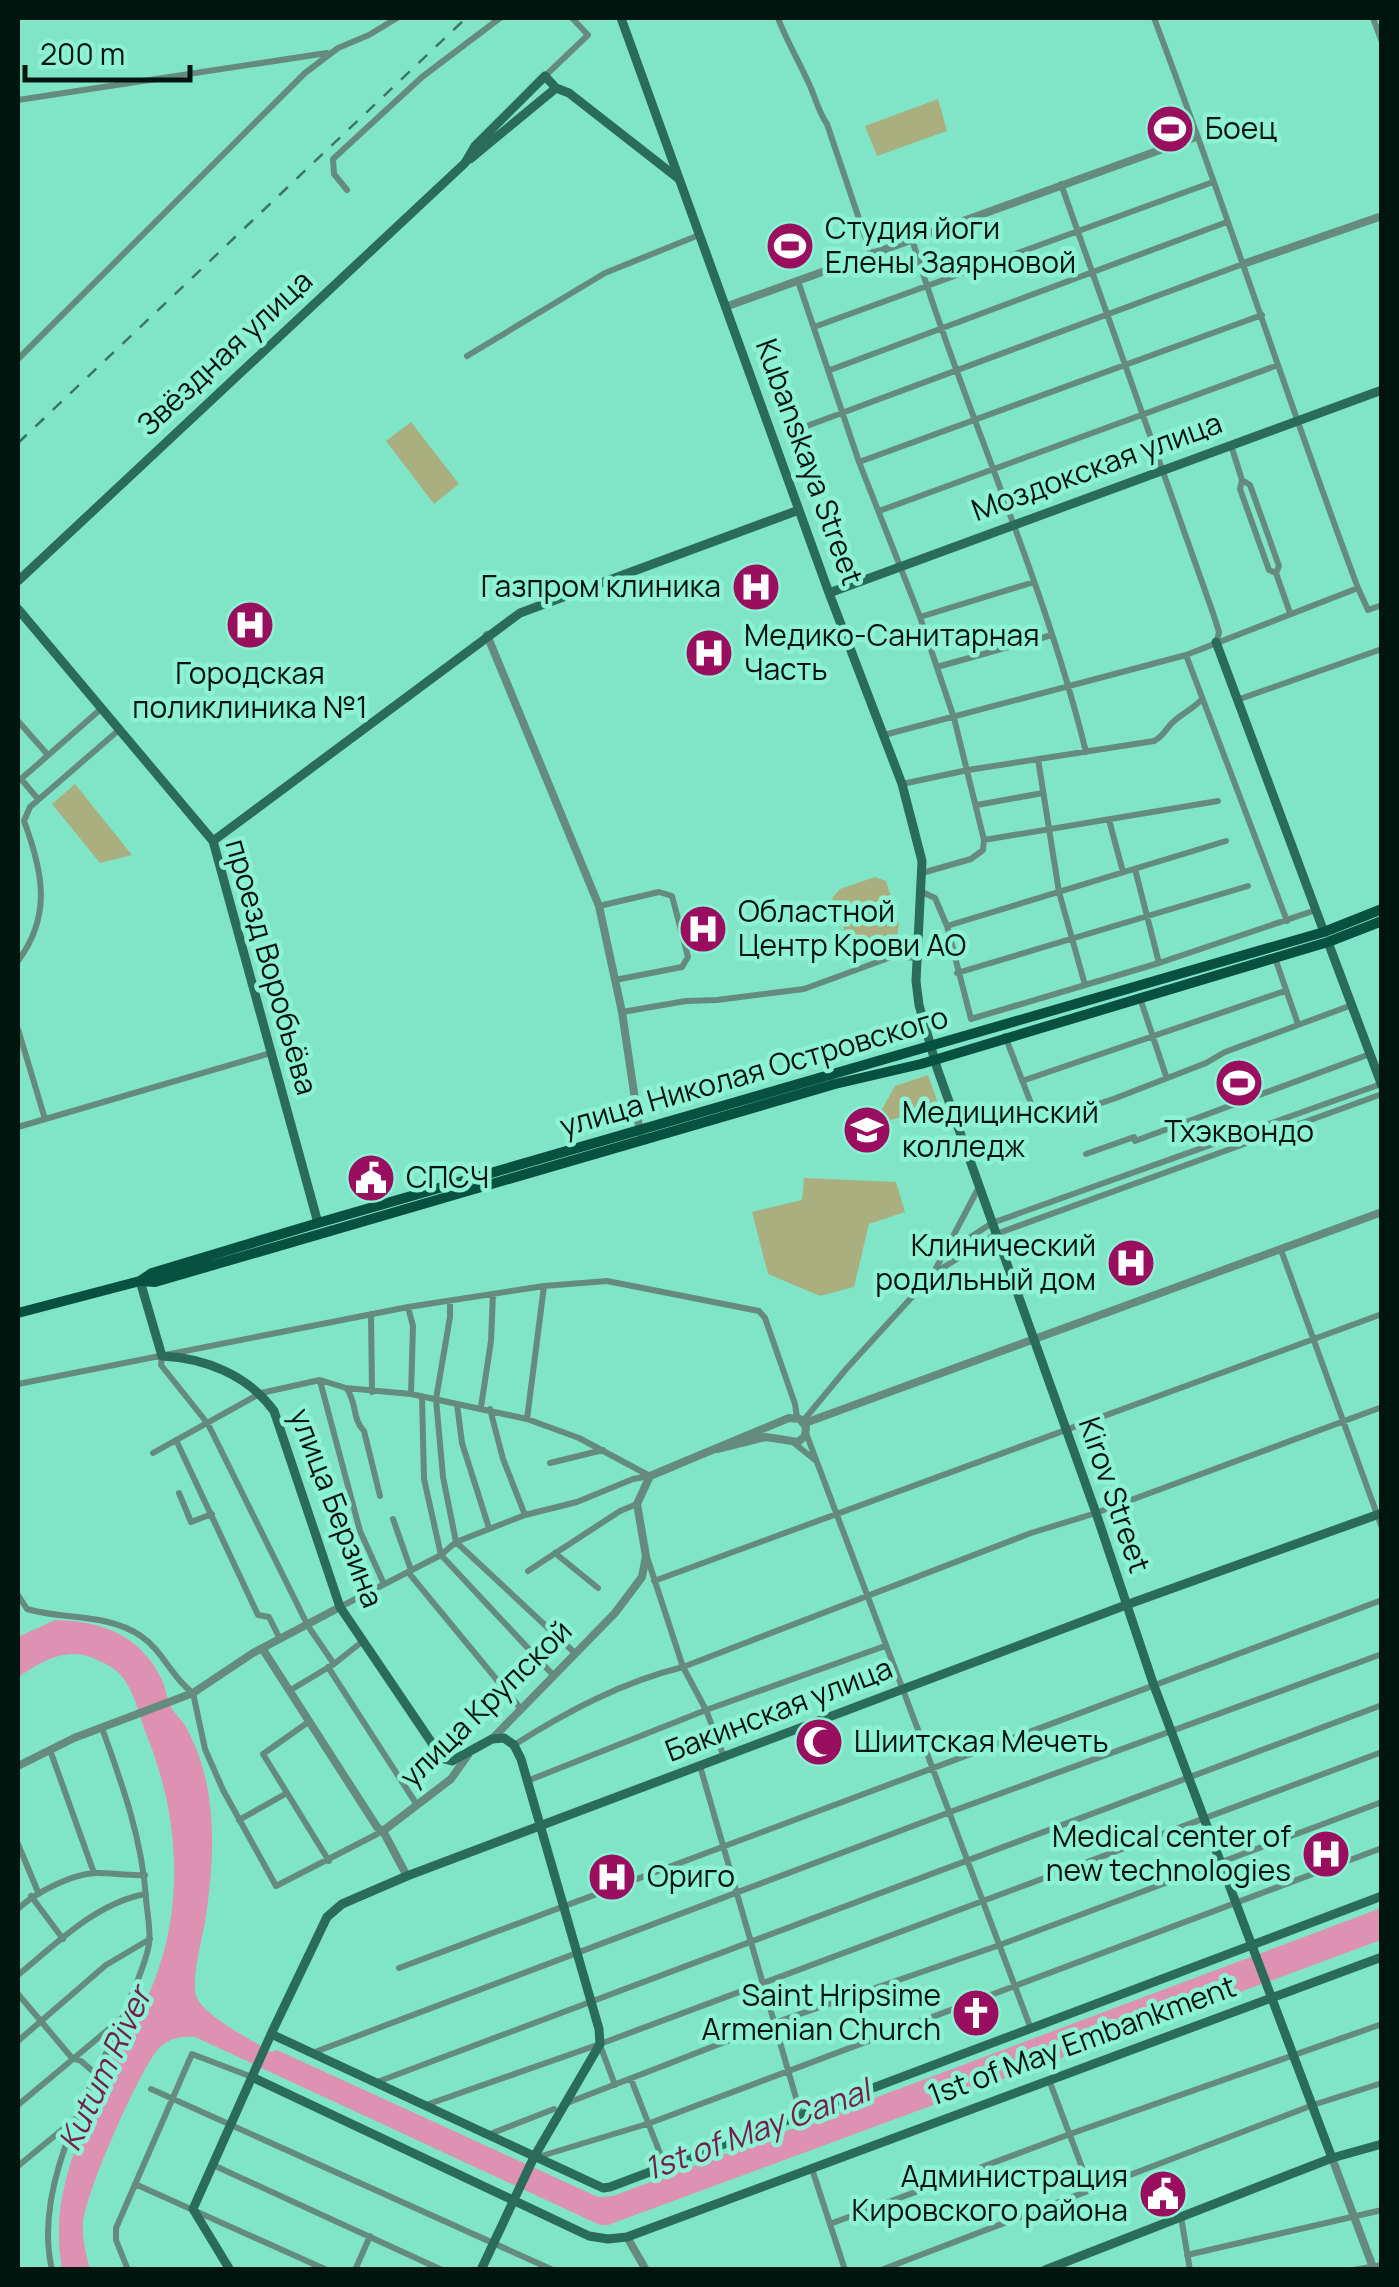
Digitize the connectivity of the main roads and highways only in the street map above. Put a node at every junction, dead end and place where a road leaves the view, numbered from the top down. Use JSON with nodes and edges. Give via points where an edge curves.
{"nodes":[{"id":1,"x":621,"y":18,"type":"edge"},
{"id":2,"x":556,"y":88,"type":"junction"},
{"id":3,"x":466,"y":161,"type":"junction"},
{"id":4,"x":680,"y":181,"type":"junction"},
{"id":5,"x":1382,"y":390,"type":"edge"},
{"id":6,"x":799,"y":510,"type":"junction"},
{"id":7,"x":18,"y":581,"type":"edge"},
{"id":8,"x":830,"y":593,"type":"junction"},
{"id":9,"x":18,"y":609,"type":"edge"},
{"id":10,"x":1216,"y":642,"type":"road end"},
{"id":11,"x":213,"y":841,"type":"junction"},
{"id":12,"x":1382,"y":909,"type":"edge"},
{"id":13,"x":1382,"y":921,"type":"edge"},
{"id":14,"x":1326,"y":937,"type":"junction"},
{"id":15,"x":932,"y":1053,"type":"junction"},
{"id":16,"x":1381,"y":1085,"type":"edge"},
{"id":17,"x":319,"y":1229,"type":"junction"},
{"id":18,"x":140,"y":1281,"type":"junction"},
{"id":19,"x":18,"y":1313,"type":"edge"},
{"id":20,"x":1379,"y":1514,"type":"edge"},
{"id":21,"x":1126,"y":1605,"type":"junction"},
{"id":22,"x":468,"y":1754,"type":"joint"},
{"id":23,"x":542,"y":1826,"type":"junction"},
{"id":24,"x":1382,"y":1896,"type":"edge"},
{"id":25,"x":1254,"y":1948,"type":"junction"},
{"id":26,"x":1382,"y":1958,"type":"edge"},
{"id":27,"x":1271,"y":1992,"type":"junction"},
{"id":28,"x":270,"y":2037,"type":"junction"},
{"id":29,"x":254,"y":2074,"type":"junction"},
{"id":30,"x":1382,"y":2144,"type":"edge"},
{"id":31,"x":1332,"y":2158,"type":"junction"},
{"id":32,"x":533,"y":2160,"type":"junction"},
{"id":33,"x":517,"y":2197,"type":"junction"},
{"id":34,"x":230,"y":2270,"type":"edge"},
{"id":35,"x":482,"y":2270,"type":"edge"},
{"id":36,"x":1045,"y":2270,"type":"edge"}],
"edges":[{"from":1,"to":4,"type":"main road","name":"Kubanskaya Street"},
{"from":2,"to":3,"type":"main road"},
{"from":2,"to":3,"type":"main road","via":[[545,76]]},
{"from":2,"to":4,"type":"main road"},
{"from":3,"to":7,"type":"main road","name":"Звёздная улица"},
{"from":4,"to":6,"type":"main road","name":"Kubanskaya Street"},
{"from":5,"to":8,"type":"main road","name":"Моздокская улица"},
{"from":6,"to":8,"type":"main road","name":"Kubanskaya Street"},
{"from":6,"to":11,"type":"main road","via":[[520,613]]},
{"from":8,"to":15,"type":"main road","name":"Kubanskaya Street","via":[[919,845],[916,958]]},
{"from":9,"to":11,"type":"main road","name":"проезд Воробьёва"},
{"from":10,"to":14,"type":"main road"},
{"from":11,"to":17,"type":"main road","name":"проезд Воробьёва"},
{"from":12,"to":14,"type":"main road","name":"улица Николая Островского"},
{"from":13,"to":14,"type":"main road","name":"улица Николая Островского"},
{"from":14,"to":15,"type":"main road","name":"улица Николая Островского"},
{"from":14,"to":15,"type":"main road","name":"улица Николая Островского","via":[[1276,958]]},
{"from":14,"to":16,"type":"main road"},
{"from":15,"to":17,"type":"main road","name":"улица Николая Островского"},
{"from":15,"to":21,"type":"main road","name":"Kirov Street"},
{"from":17,"to":18,"type":"main road","name":"улица Николая Островского","via":[[155,1282]]},
{"from":18,"to":19,"type":"main road","name":"улица Николая Островского"},
{"from":18,"to":22,"type":"main road","name":"улица Берзина","via":[[162,1356],[212,1365],[261,1394],[274,1411],[340,1607],[444,1759]]},
{"from":20,"to":21,"type":"main road","name":"Бакинская улица"},
{"from":21,"to":23,"type":"main road","name":"Бакинская улица"},
{"from":21,"to":25,"type":"main road","name":"Kirov Street"},
{"from":22,"to":23,"type":"main road","name":"улица Крупской","via":[[492,1739],[514,1745]]},
{"from":23,"to":28,"type":"main road","name":"Бакинская улица","via":[[342,1904],[327,1917]]},
{"from":23,"to":32,"type":"main road","via":[[600,2044]]},
{"from":24,"to":25,"type":"main road","name":"1st of May Embankment"},
{"from":25,"to":27,"type":"main road","name":"Kirov Street"},
{"from":25,"to":32,"type":"main road","name":"1st of May Embankment","via":[[602,2188]]},
{"from":26,"to":27,"type":"main road","name":"1st of May Embankment"},
{"from":27,"to":31,"type":"main road"},
{"from":27,"to":33,"type":"main road","name":"1st of May Embankment","via":[[628,2237],[590,2236]]},
{"from":28,"to":29,"type":"main road","name":"Бакинская улица"},
{"from":28,"to":32,"type":"main road","name":"1st of May Embankment"},
{"from":29,"to":33,"type":"main road","name":"1st of May Embankment"},
{"from":29,"to":34,"type":"main road","name":"Бакинская улица","via":[[193,2209]]},
{"from":30,"to":31,"type":"main road"},
{"from":31,"to":36,"type":"main road"},
{"from":32,"to":33,"type":"main road"},
{"from":33,"to":35,"type":"main road"}]}
